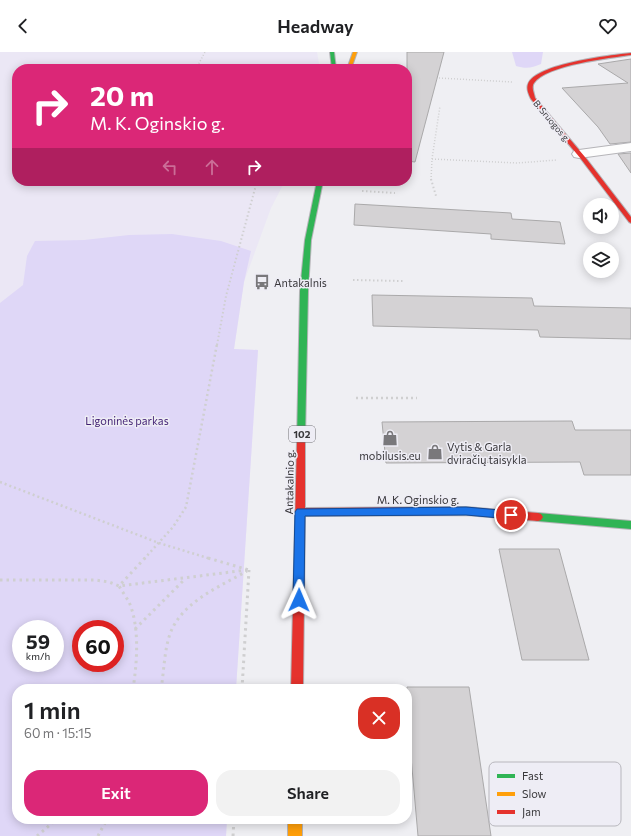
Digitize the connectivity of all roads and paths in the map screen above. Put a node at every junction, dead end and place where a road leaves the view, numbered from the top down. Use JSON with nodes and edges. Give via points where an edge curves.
{"nodes":[{"id":1,"x":205,"y":52,"type":"edge"},
{"id":2,"x":332,"y":52,"type":"edge"},
{"id":3,"x":355,"y":52,"type":"edge"},
{"id":4,"x":631,"y":54,"type":"edge"},
{"id":5,"x":199,"y":64,"type":"edge"},
{"id":6,"x":333,"y":64,"type":"edge"},
{"id":7,"x":351,"y":64,"type":"edge"},
{"id":8,"x":439,"y":78,"type":"dead end"},
{"id":9,"x":518,"y":82,"type":"dead end"},
{"id":10,"x":440,"y":106,"type":"dead end"},
{"id":11,"x":631,"y":147,"type":"edge"},
{"id":12,"x":581,"y":156,"type":"junction"},
{"id":13,"x":432,"y":159,"type":"junction"},
{"id":14,"x":256,"y":186,"type":"edge"},
{"id":15,"x":319,"y":186,"type":"edge"},
{"id":16,"x":362,"y":190,"type":"dead end"},
{"id":17,"x":395,"y":193,"type":"dead end"},
{"id":18,"x":436,"y":196,"type":"dead end"},
{"id":19,"x":631,"y":221,"type":"edge"},
{"id":20,"x":353,"y":280,"type":"dead end"},
{"id":21,"x":403,"y":281,"type":"dead end"},
{"id":22,"x":356,"y":398,"type":"dead end"},
{"id":23,"x":417,"y":398,"type":"dead end"},
{"id":24,"x":0,"y":482,"type":"edge"},
{"id":25,"x":300,"y":512,"type":"junction"},
{"id":26,"x":631,"y":525,"type":"edge"},
{"id":27,"x":159,"y":543,"type":"junction"},
{"id":28,"x":249,"y":570,"type":"junction"},
{"id":29,"x":185,"y":578,"type":"junction"},
{"id":30,"x":0,"y":580,"type":"edge"},
{"id":31,"x":119,"y":586,"type":"junction"},
{"id":32,"x":135,"y":628,"type":"junction"},
{"id":33,"x":134,"y":684,"type":"edge"},
{"id":34,"x":162,"y":684,"type":"edge"},
{"id":35,"x":242,"y":684,"type":"edge"},
{"id":36,"x":297,"y":684,"type":"edge"},
{"id":37,"x":51,"y":824,"type":"edge"},
{"id":38,"x":104,"y":824,"type":"edge"},
{"id":39,"x":234,"y":824,"type":"edge"},
{"id":40,"x":296,"y":824,"type":"edge"},
{"id":41,"x":37,"y":836,"type":"edge"},
{"id":42,"x":98,"y":836,"type":"edge"},
{"id":43,"x":233,"y":836,"type":"edge"},
{"id":44,"x":295,"y":836,"type":"edge"}],
"edges":[{"from":1,"to":5,"type":"path"},
{"from":2,"to":6,"type":"street"},
{"from":3,"to":7,"type":"street"},
{"from":4,"to":12,"type":"street","name":"B. Sruogos g.","via":[[559,68],[536,77],[531,82],[529,88],[533,98]]},
{"from":8,"to":9,"type":"path"},
{"from":10,"to":13,"type":"path"},
{"from":11,"to":12,"type":"street"},
{"from":12,"to":13,"type":"path","via":[[517,163]]},
{"from":12,"to":19,"type":"street","name":"B. Sruogos g."},
{"from":13,"to":18,"type":"path","via":[[431,180]]},
{"from":14,"to":27,"type":"path","via":[[226,296],[186,507]]},
{"from":15,"to":25,"type":"street","name":"Antakalnio g.","number":"102","via":[[308,240],[304,291]]},
{"from":16,"to":17,"type":"path"},
{"from":20,"to":21,"type":"path"},
{"from":22,"to":23,"type":"path"},
{"from":24,"to":27,"type":"path"},
{"from":25,"to":26,"type":"street","name":"M. K. Oginskio g.","via":[[466,511]]},
{"from":25,"to":36,"type":"street","name":"Antakalnio g.","number":"102"},
{"from":27,"to":28,"type":"path"},
{"from":27,"to":31,"type":"path"},
{"from":28,"to":29,"type":"path"},
{"from":28,"to":34,"type":"path","via":[[184,611],[170,636]]},
{"from":28,"to":35,"type":"path"},
{"from":29,"to":31,"type":"path"},
{"from":29,"to":32,"type":"path"},
{"from":30,"to":31,"type":"path","via":[[95,580]]},
{"from":31,"to":32,"type":"path","via":[[129,603]]},
{"from":32,"to":33,"type":"path","via":[[137,661]]},
{"from":37,"to":41,"type":"path"},
{"from":38,"to":42,"type":"path"},
{"from":39,"to":43,"type":"path"},
{"from":40,"to":44,"type":"street"}]}
